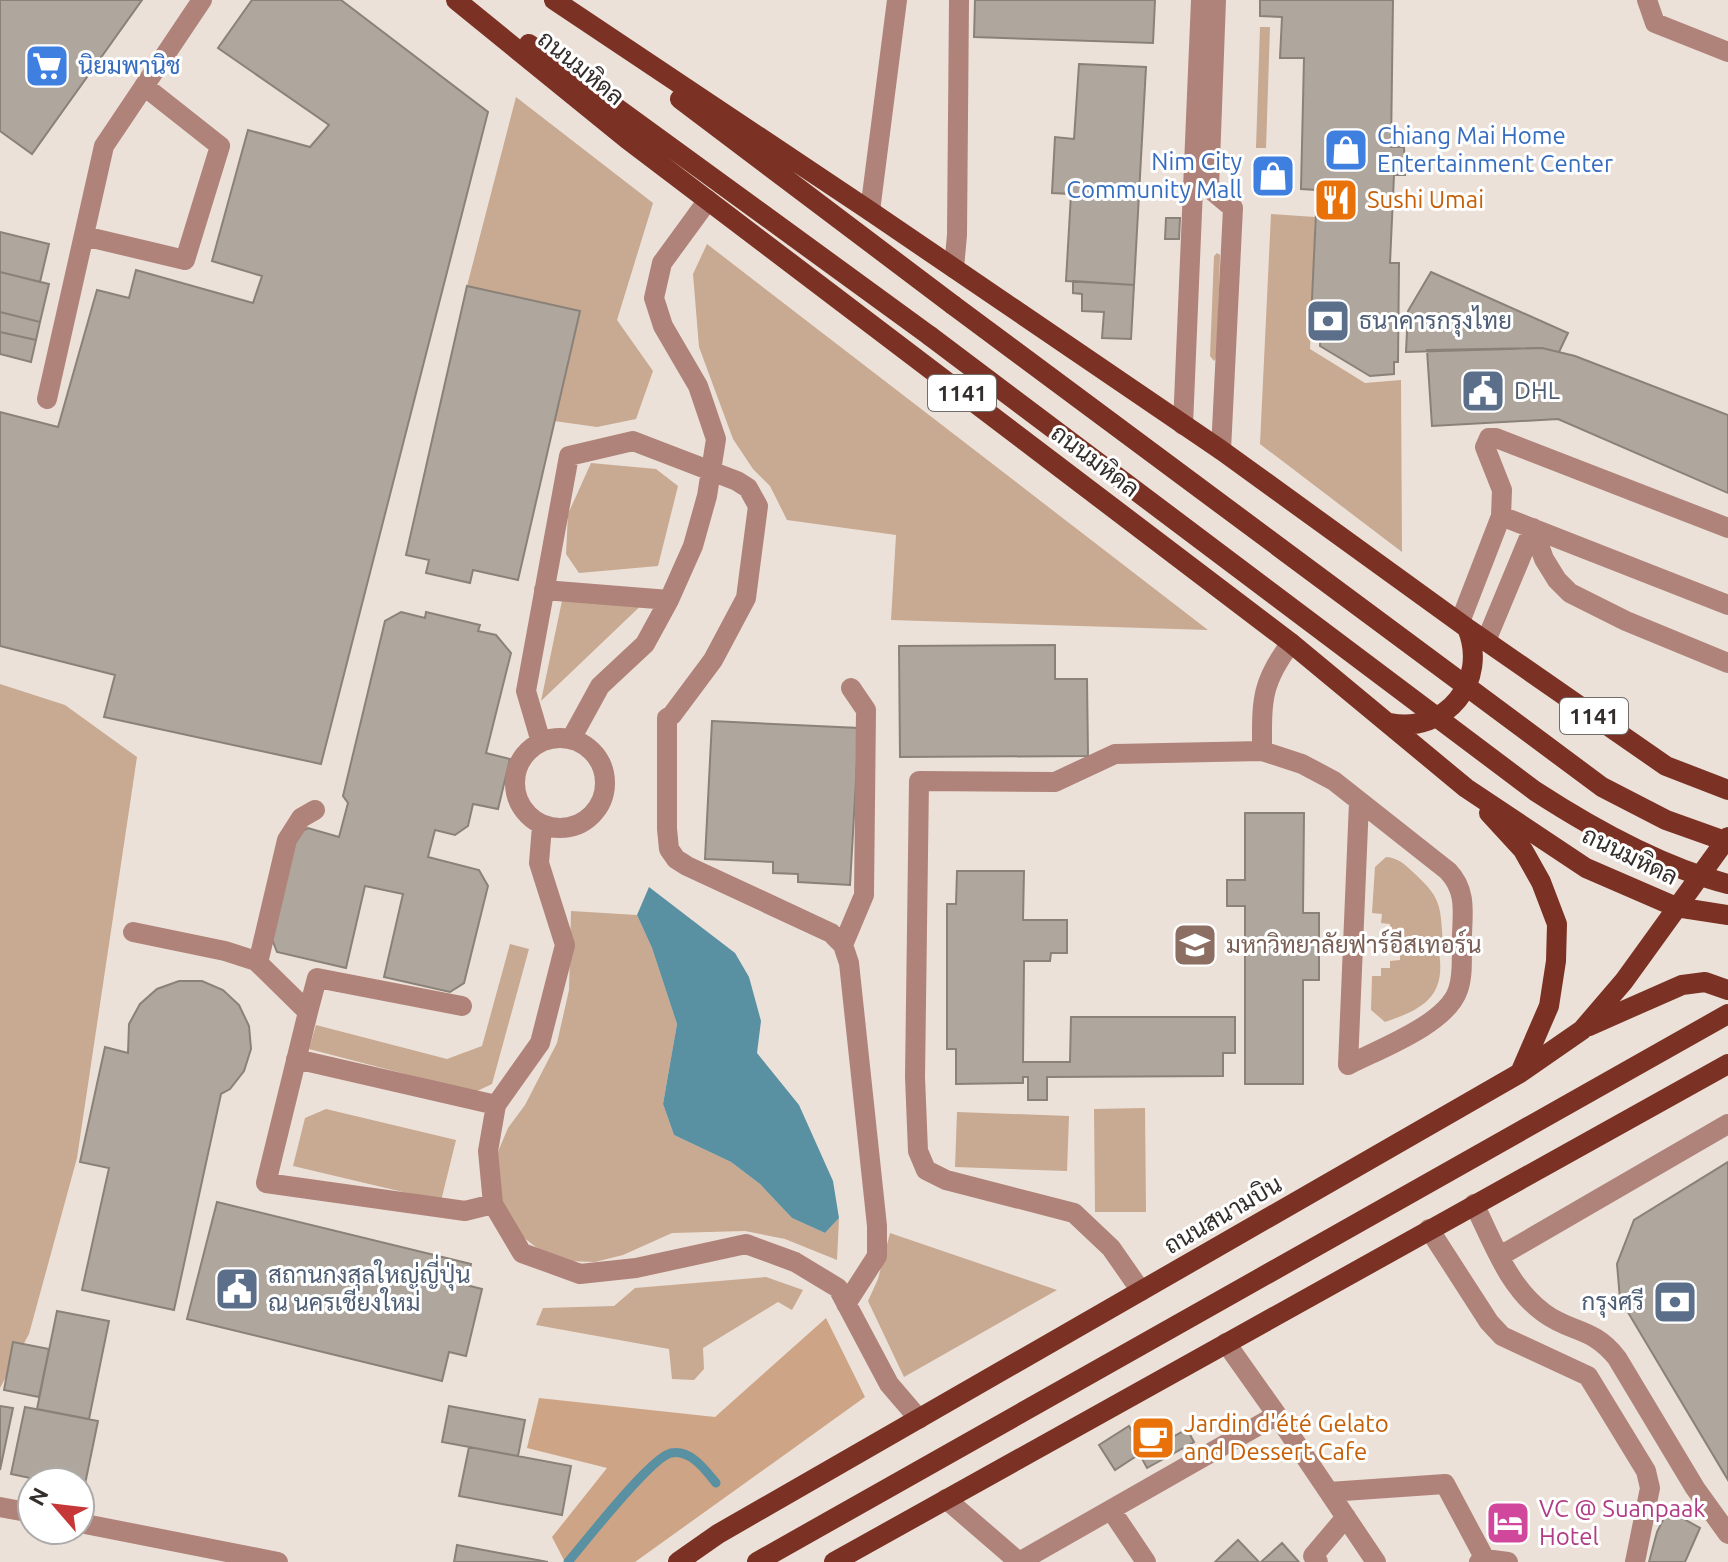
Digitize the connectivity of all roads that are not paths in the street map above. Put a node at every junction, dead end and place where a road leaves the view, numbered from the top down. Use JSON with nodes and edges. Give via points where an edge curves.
{"nodes":[{"id":1,"x":202,"y":0,"type":"edge"},
{"id":2,"x":456,"y":0,"type":"edge"},
{"id":3,"x":468,"y":0,"type":"edge"},
{"id":4,"x":551,"y":0,"type":"edge"},
{"id":5,"x":897,"y":0,"type":"edge"},
{"id":6,"x":959,"y":0,"type":"edge"},
{"id":7,"x":1201,"y":0,"type":"edge"},
{"id":8,"x":1216,"y":0,"type":"edge"},
{"id":9,"x":1647,"y":0,"type":"edge"},
{"id":10,"x":1728,"y":52,"type":"edge"},
{"id":11,"x":144,"y":86,"type":"junction"},
{"id":12,"x":708,"y":200,"type":"junction"},
{"id":13,"x":870,"y":211,"type":"junction"},
{"id":14,"x":84,"y":236,"type":"junction"},
{"id":15,"x":954,"y":268,"type":"junction"},
{"id":16,"x":47,"y":399,"type":"dead end"},
{"id":17,"x":1183,"y":425,"type":"junction"},
{"id":18,"x":1221,"y":450,"type":"junction"},
{"id":19,"x":710,"y":470,"type":"junction"},
{"id":20,"x":1501,"y":516,"type":"junction"},
{"id":21,"x":1533,"y":528,"type":"junction"},
{"id":22,"x":1728,"y":528,"type":"edge"},
{"id":23,"x":544,"y":590,"type":"junction"},
{"id":24,"x":669,"y":600,"type":"junction"},
{"id":25,"x":1728,"y":605,"type":"edge"},
{"id":26,"x":1463,"y":625,"type":"junction"},
{"id":27,"x":1486,"y":641,"type":"junction"},
{"id":28,"x":1291,"y":643,"type":"junction"},
{"id":29,"x":1728,"y":663,"type":"edge"},
{"id":30,"x":851,"y":688,"type":"dead end"},
{"id":31,"x":1390,"y":723,"type":"junction"},
{"id":32,"x":571,"y":739,"type":"junction"},
{"id":33,"x":541,"y":742,"type":"junction"},
{"id":34,"x":1262,"y":751,"type":"junction"},
{"id":35,"x":1466,"y":788,"type":"junction"},
{"id":36,"x":1728,"y":790,"type":"edge"},
{"id":37,"x":1359,"y":802,"type":"junction"},
{"id":38,"x":315,"y":810,"type":"dead end"},
{"id":39,"x":542,"y":826,"type":"junction"},
{"id":40,"x":1728,"y":840,"type":"edge"},
{"id":41,"x":1728,"y":884,"type":"edge"},
{"id":42,"x":1676,"y":907,"type":"junction"},
{"id":43,"x":1728,"y":915,"type":"edge"},
{"id":44,"x":133,"y":932,"type":"dead end"},
{"id":45,"x":843,"y":945,"type":"junction"},
{"id":46,"x":258,"y":963,"type":"junction"},
{"id":47,"x":1728,"y":990,"type":"edge"},
{"id":48,"x":462,"y":1006,"type":"dead end"},
{"id":49,"x":308,"y":1012,"type":"junction"},
{"id":50,"x":1728,"y":1014,"type":"edge"},
{"id":51,"x":1582,"y":1030,"type":"junction"},
{"id":52,"x":296,"y":1059,"type":"junction"},
{"id":53,"x":1728,"y":1064,"type":"edge"},
{"id":54,"x":1520,"y":1073,"type":"junction"},
{"id":55,"x":496,"y":1105,"type":"junction"},
{"id":56,"x":1728,"y":1124,"type":"edge"},
{"id":57,"x":493,"y":1204,"type":"junction"},
{"id":58,"x":1474,"y":1204,"type":"junction"},
{"id":59,"x":1429,"y":1229,"type":"junction"},
{"id":60,"x":1500,"y":1256,"type":"junction"},
{"id":61,"x":1141,"y":1291,"type":"junction"},
{"id":62,"x":846,"y":1304,"type":"junction"},
{"id":63,"x":1226,"y":1343,"type":"junction"},
{"id":64,"x":1277,"y":1415,"type":"junction"},
{"id":65,"x":919,"y":1419,"type":"junction"},
{"id":66,"x":1329,"y":1492,"type":"junction"},
{"id":67,"x":946,"y":1499,"type":"junction"},
{"id":68,"x":1111,"y":1510,"type":"junction"},
{"id":69,"x":1346,"y":1517,"type":"junction"},
{"id":70,"x":96,"y":1526,"type":"edge"},
{"id":71,"x":1728,"y":1534,"type":"edge"},
{"id":72,"x":1482,"y":1561,"type":"edge"},
{"id":73,"x":278,"y":1562,"type":"edge"},
{"id":74,"x":678,"y":1562,"type":"edge"},
{"id":75,"x":757,"y":1562,"type":"edge"},
{"id":76,"x":834,"y":1562,"type":"edge"},
{"id":77,"x":1146,"y":1562,"type":"edge"},
{"id":78,"x":1318,"y":1562,"type":"edge"},
{"id":79,"x":1376,"y":1562,"type":"edge"},
{"id":80,"x":1508,"y":1562,"type":"edge"},
{"id":81,"x":1635,"y":1562,"type":"edge"}],
"edges":[{"from":1,"to":11,"type":"street"},
{"from":2,"to":12,"type":"main road","name":"ถนนมหิดล","number":"1141"},
{"from":3,"to":41,"type":"main road","name":"ถนนมหิดล","number":"1141","bridge":true,"via":[[930,336],[1535,791],[1626,843]]},
{"from":4,"to":13,"type":"main road","name":"ถนนมหิดล","number":"1141"},
{"from":4,"to":40,"type":"main road","name":"ถนนมหิดล","number":"1141","bridge":true,"via":[[1602,787],[1666,820]]},
{"from":5,"to":13,"type":"street"},
{"from":6,"to":15,"type":"street"},
{"from":7,"to":17,"type":"street"},
{"from":8,"to":18,"type":"street","via":[[1209,188],[1233,208]]},
{"from":9,"to":10,"type":"street","via":[[1655,23]]},
{"from":11,"to":14,"type":"street","via":[[104,146]]},
{"from":11,"to":14,"type":"street","via":[[220,146],[185,260]]},
{"from":12,"to":19,"type":"street","via":[[662,263],[654,298],[663,326],[698,386],[716,439]]},
{"from":12,"to":28,"type":"main road","name":"ถนนมหิดล","number":"1141"},
{"from":13,"to":15,"type":"main road","name":"ถนนมหิดล","number":"1141"},
{"from":14,"to":16,"type":"street"},
{"from":15,"to":17,"type":"main road","name":"ถนนมหิดล","number":"1141"},
{"from":17,"to":18,"type":"main road","name":"ถนนมหิดล","number":"1141"},
{"from":18,"to":26,"type":"main road","name":"ถนนมหิดล","number":"1141"},
{"from":19,"to":23,"type":"street","via":[[633,441],[569,456]]},
{"from":19,"to":24,"type":"street","via":[[693,546]]},
{"from":19,"to":45,"type":"street","via":[[748,488],[758,506],[746,598],[713,660],[667,718],[669,849],[687,866],[831,933]]},
{"from":20,"to":21,"type":"street"},
{"from":20,"to":22,"type":"street","via":[[1502,490],[1485,447],[1489,438]]},
{"from":20,"to":26,"type":"street"},
{"from":21,"to":25,"type":"street"},
{"from":21,"to":27,"type":"street"},
{"from":21,"to":29,"type":"street","via":[[1544,559],[1570,593]]},
{"from":23,"to":24,"type":"street"},
{"from":23,"to":33,"type":"street","via":[[526,691]]},
{"from":24,"to":32,"type":"street","via":[[645,644],[600,686]]},
{"from":26,"to":27,"type":"main road","name":"ถนนมหิดล","number":"1141"},
{"from":26,"to":31,"type":"main road","via":[[1474,644],[1475,661],[1463,693],[1440,715],[1418,725]]},
{"from":27,"to":36,"type":"main road","name":"ถนนมหิดล","number":"1141","via":[[1666,766]]},
{"from":28,"to":31,"type":"main road","name":"ถนนมหิดล","number":"1141"},
{"from":28,"to":34,"type":"street","via":[[1271,671],[1263,695]]},
{"from":30,"to":45,"type":"street","via":[[866,710],[864,895]]},
{"from":31,"to":35,"type":"main road","name":"ถนนมหิดล","number":"1141"},
{"from":32,"to":33,"type":"street"},
{"from":32,"to":39,"type":"street","via":[[596,754],[606,783],[603,798],[586,821],[572,828]]},
{"from":33,"to":39,"type":"street","via":[[519,763],[515,792],[520,806]]},
{"from":34,"to":37,"type":"street","via":[[1302,764]]},
{"from":34,"to":61,"type":"street","via":[[1115,754],[1055,782],[919,781],[915,1077],[918,1151],[926,1170],[946,1180],[1074,1213],[1111,1248]]},
{"from":35,"to":42,"type":"main road","name":"ถนนมหิดล","number":"1141","via":[[1586,868]]},
{"from":35,"to":54,"type":"main road","via":[[1523,850],[1557,924],[1549,1006]]},
{"from":37,"to":37,"type":"street","via":[[1352,972],[1348,1065],[1447,1010],[1458,992],[1461,969],[1463,902],[1458,883]]},
{"from":38,"to":46,"type":"street","via":[[301,818],[287,840]]},
{"from":39,"to":55,"type":"street","via":[[539,863],[565,945],[540,1043]]},
{"from":40,"to":42,"type":"main road","name":"ถนนสนามบิน","number":"1141"},
{"from":42,"to":43,"type":"main road","name":"ถนนมหิดล","number":"1141"},
{"from":42,"to":51,"type":"main road","name":"ถนนสนามบิน","number":"1141"},
{"from":44,"to":46,"type":"street"},
{"from":45,"to":62,"type":"street","via":[[877,1226],[877,1256]]},
{"from":46,"to":49,"type":"street"},
{"from":47,"to":51,"type":"main road","via":[[1705,982],[1682,985]]},
{"from":48,"to":49,"type":"street","via":[[317,978]]},
{"from":49,"to":52,"type":"street"},
{"from":50,"to":75,"type":"main road"},
{"from":51,"to":54,"type":"main road","name":"ถนนสนามบิน","number":"1141"},
{"from":52,"to":55,"type":"street"},
{"from":52,"to":57,"type":"street","via":[[266,1183],[465,1211]]},
{"from":53,"to":58,"type":"main road"},
{"from":54,"to":61,"type":"main road","name":"ถนนสนามบิน","number":"1141"},
{"from":55,"to":57,"type":"street","via":[[488,1151]]},
{"from":56,"to":60,"type":"street"},
{"from":57,"to":62,"type":"street","via":[[522,1253],[580,1274],[636,1268],[746,1244],[795,1262],[838,1288]]},
{"from":58,"to":59,"type":"main road"},
{"from":58,"to":60,"type":"street"},
{"from":59,"to":63,"type":"main road"},
{"from":59,"to":81,"type":"street","via":[[1502,1336],[1588,1376],[1646,1471],[1650,1488]]},
{"from":60,"to":71,"type":"street","via":[[1518,1290],[1546,1315],[1604,1340]]},
{"from":61,"to":65,"type":"main road","name":"ถนนสนามบิน","number":"1141"},
{"from":62,"to":65,"type":"street","via":[[889,1384]]},
{"from":63,"to":64,"type":"street"},
{"from":63,"to":67,"type":"main road"},
{"from":64,"to":66,"type":"street"},
{"from":64,"to":68,"type":"street"},
{"from":65,"to":74,"type":"main road","name":"ถนนสนามบิน","number":"1141"},
{"from":66,"to":69,"type":"street"},
{"from":66,"to":72,"type":"street","via":[[1445,1484]]},
{"from":67,"to":68,"type":"street","via":[[1019,1562]]},
{"from":67,"to":76,"type":"main road"},
{"from":68,"to":77,"type":"street"},
{"from":69,"to":78,"type":"street","via":[[1313,1556]]},
{"from":69,"to":79,"type":"street"},
{"from":70,"to":73,"type":"street"},
{"from":72,"to":80,"type":"street"}]}
